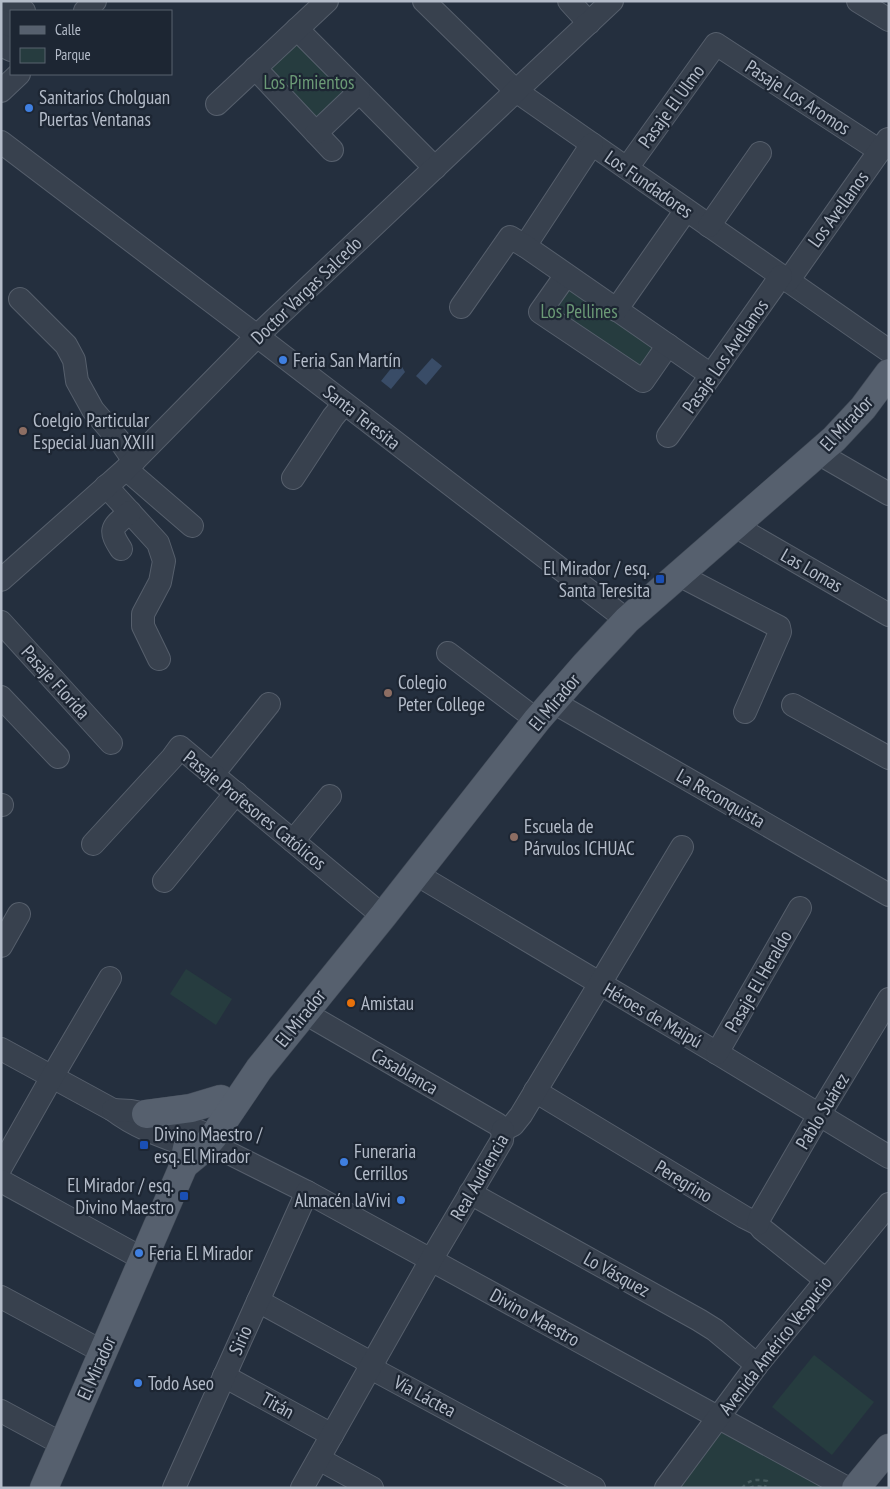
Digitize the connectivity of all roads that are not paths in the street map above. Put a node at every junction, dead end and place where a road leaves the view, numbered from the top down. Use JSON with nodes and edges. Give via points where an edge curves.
{"nodes":[{"id":1,"x":5,"y":1,"type":"edge"},
{"id":2,"x":96,"y":1,"type":"edge"},
{"id":3,"x":327,"y":1,"type":"edge"},
{"id":4,"x":424,"y":1,"type":"edge"},
{"id":5,"x":568,"y":1,"type":"edge"},
{"id":6,"x":612,"y":1,"type":"edge"},
{"id":7,"x":858,"y":1,"type":"edge"},
{"id":8,"x":22,"y":10,"type":"edge"},
{"id":9,"x":86,"y":10,"type":"edge"},
{"id":10,"x":889,"y":20,"type":"edge"},
{"id":11,"x":589,"y":23,"type":"junction"},
{"id":12,"x":297,"y":29,"type":"junction"},
{"id":13,"x":716,"y":44,"type":"joint"},
{"id":14,"x":255,"y":68,"type":"junction"},
{"id":15,"x":18,"y":75,"type":"edge"},
{"id":16,"x":1,"y":91,"type":"edge"},
{"id":17,"x":516,"y":91,"type":"junction"},
{"id":18,"x":360,"y":92,"type":"junction"},
{"id":19,"x":217,"y":104,"type":"dead end"},
{"id":20,"x":316,"y":133,"type":"junction"},
{"id":21,"x":1,"y":142,"type":"edge"},
{"id":22,"x":592,"y":144,"type":"junction"},
{"id":23,"x":884,"y":144,"type":"edge"},
{"id":24,"x":332,"y":150,"type":"dead end"},
{"id":25,"x":760,"y":153,"type":"dead end"},
{"id":26,"x":435,"y":168,"type":"junction"},
{"id":27,"x":627,"y":168,"type":"junction"},
{"id":28,"x":686,"y":210,"type":"junction"},
{"id":29,"x":709,"y":226,"type":"junction"},
{"id":30,"x":525,"y":246,"type":"junction"},
{"id":31,"x":566,"y":275,"type":"junction"},
{"id":32,"x":784,"y":278,"type":"junction"},
{"id":33,"x":20,"y":298,"type":"dead end"},
{"id":34,"x":461,"y":307,"type":"dead end"},
{"id":35,"x":616,"y":310,"type":"junction"},
{"id":36,"x":257,"y":336,"type":"junction"},
{"id":37,"x":668,"y":345,"type":"junction"},
{"id":38,"x":889,"y":351,"type":"edge"},
{"id":39,"x":889,"y":373,"type":"edge"},
{"id":40,"x":711,"y":375,"type":"junction"},
{"id":41,"x":344,"y":404,"type":"junction"},
{"id":42,"x":668,"y":436,"type":"dead end"},
{"id":43,"x":818,"y":453,"type":"junction"},
{"id":44,"x":130,"y":465,"type":"junction"},
{"id":45,"x":293,"y":478,"type":"dead end"},
{"id":46,"x":106,"y":486,"type":"junction"},
{"id":47,"x":889,"y":494,"type":"edge"},
{"id":48,"x":130,"y":512,"type":"junction"},
{"id":49,"x":192,"y":526,"type":"dead end"},
{"id":50,"x":735,"y":526,"type":"junction"},
{"id":51,"x":121,"y":549,"type":"dead end"},
{"id":52,"x":679,"y":575,"type":"junction"},
{"id":53,"x":1,"y":580,"type":"edge"},
{"id":54,"x":889,"y":615,"type":"edge"},
{"id":55,"x":627,"y":620,"type":"junction"},
{"id":56,"x":1,"y":622,"type":"edge"},
{"id":57,"x":448,"y":653,"type":"dead end"},
{"id":58,"x":159,"y":659,"type":"dead end"},
{"id":59,"x":1,"y":697,"type":"edge"},
{"id":60,"x":269,"y":704,"type":"dead end"},
{"id":61,"x":793,"y":705,"type":"dead end"},
{"id":62,"x":545,"y":711,"type":"junction"},
{"id":63,"x":745,"y":712,"type":"dead end"},
{"id":64,"x":111,"y":743,"type":"dead end"},
{"id":65,"x":58,"y":757,"type":"dead end"},
{"id":66,"x":889,"y":758,"type":"edge"},
{"id":67,"x":212,"y":774,"type":"junction"},
{"id":68,"x":236,"y":793,"type":"junction"},
{"id":69,"x":330,"y":796,"type":"dead end"},
{"id":70,"x":293,"y":841,"type":"junction"},
{"id":71,"x":93,"y":844,"type":"dead end"},
{"id":72,"x":682,"y":847,"type":"dead end"},
{"id":73,"x":416,"y":874,"type":"junction"},
{"id":74,"x":164,"y":881,"type":"dead end"},
{"id":75,"x":889,"y":895,"type":"edge"},
{"id":76,"x":800,"y":908,"type":"dead end"},
{"id":77,"x":19,"y":914,"type":"dead end"},
{"id":78,"x":383,"y":916,"type":"junction"},
{"id":79,"x":1,"y":946,"type":"edge"},
{"id":80,"x":110,"y":978,"type":"dead end"},
{"id":81,"x":599,"y":984,"type":"junction"},
{"id":82,"x":889,"y":999,"type":"edge"},
{"id":83,"x":304,"y":1013,"type":"junction"},
{"id":84,"x":1,"y":1049,"type":"edge"},
{"id":85,"x":717,"y":1053,"type":"junction"},
{"id":86,"x":259,"y":1069,"type":"junction"},
{"id":87,"x":52,"y":1077,"type":"junction"},
{"id":88,"x":535,"y":1091,"type":"junction"},
{"id":89,"x":221,"y":1099,"type":"junction"},
{"id":90,"x":114,"y":1110,"type":"junction"},
{"id":91,"x":146,"y":1114,"type":"junction"},
{"id":92,"x":819,"y":1115,"type":"junction"},
{"id":93,"x":503,"y":1130,"type":"junction"},
{"id":94,"x":200,"y":1146,"type":"junction"},
{"id":95,"x":889,"y":1158,"type":"edge"},
{"id":96,"x":1,"y":1167,"type":"edge"},
{"id":97,"x":1,"y":1181,"type":"edge"},
{"id":98,"x":306,"y":1192,"type":"junction"},
{"id":99,"x":470,"y":1193,"type":"junction"},
{"id":100,"x":889,"y":1204,"type":"edge"},
{"id":101,"x":758,"y":1224,"type":"junction"},
{"id":102,"x":143,"y":1259,"type":"junction"},
{"id":103,"x":431,"y":1260,"type":"junction"},
{"id":104,"x":826,"y":1280,"type":"junction"},
{"id":105,"x":1,"y":1296,"type":"edge"},
{"id":106,"x":258,"y":1301,"type":"junction"},
{"id":107,"x":103,"y":1352,"type":"junction"},
{"id":108,"x":372,"y":1365,"type":"junction"},
{"id":109,"x":757,"y":1365,"type":"junction"},
{"id":110,"x":224,"y":1376,"type":"junction"},
{"id":111,"x":1,"y":1411,"type":"edge"},
{"id":112,"x":718,"y":1417,"type":"junction"},
{"id":113,"x":332,"y":1435,"type":"junction"},
{"id":114,"x":62,"y":1444,"type":"junction"},
{"id":115,"x":889,"y":1448,"type":"edge"},
{"id":116,"x":318,"y":1459,"type":"junction"},
{"id":117,"x":174,"y":1487,"type":"edge"},
{"id":118,"x":44,"y":1488,"type":"edge"},
{"id":119,"x":302,"y":1488,"type":"edge"},
{"id":120,"x":372,"y":1488,"type":"edge"},
{"id":121,"x":594,"y":1488,"type":"edge"},
{"id":122,"x":666,"y":1488,"type":"edge"},
{"id":123,"x":847,"y":1488,"type":"edge"},
{"id":124,"x":856,"y":1488,"type":"edge"}],
"edges":[{"from":1,"to":8,"type":"street"},
{"from":2,"to":9,"type":"street"},
{"from":3,"to":12,"type":"street"},
{"from":4,"to":17,"type":"street","name":"Los Fundadores"},
{"from":5,"to":11,"type":"street"},
{"from":6,"to":11,"type":"street","name":"Doctor Vargas Salcedo"},
{"from":7,"to":10,"type":"street"},
{"from":11,"to":17,"type":"street","name":"Doctor Vargas Salcedo"},
{"from":12,"to":14,"type":"street"},
{"from":12,"to":18,"type":"street"},
{"from":13,"to":23,"type":"street","name":"Pasaje Los Aromos"},
{"from":13,"to":27,"type":"street","name":"Pasaje El Ulmo"},
{"from":14,"to":19,"type":"street"},
{"from":14,"to":20,"type":"street"},
{"from":15,"to":16,"type":"street"},
{"from":17,"to":22,"type":"street","name":"Los Fundadores"},
{"from":17,"to":26,"type":"street","name":"Doctor Vargas Salcedo"},
{"from":18,"to":20,"type":"street"},
{"from":18,"to":26,"type":"street"},
{"from":20,"to":24,"type":"street"},
{"from":21,"to":36,"type":"street","name":"Santa Teresita"},
{"from":22,"to":27,"type":"street","name":"Los Fundadores"},
{"from":22,"to":30,"type":"street"},
{"from":23,"to":32,"type":"street","name":"Los Avellanos"},
{"from":25,"to":29,"type":"street"},
{"from":26,"to":36,"type":"street","name":"Doctor Vargas Salcedo"},
{"from":27,"to":28,"type":"street","name":"Los Fundadores"},
{"from":28,"to":29,"type":"street","name":"Los Fundadores"},
{"from":28,"to":35,"type":"street"},
{"from":29,"to":32,"type":"street","name":"Los Fundadores"},
{"from":30,"to":31,"type":"street"},
{"from":30,"to":34,"type":"street","via":[[510,237]]},
{"from":31,"to":35,"type":"street"},
{"from":31,"to":37,"type":"street","via":[[540,312],[643,381]]},
{"from":32,"to":38,"type":"street","name":"Los Fundadores"},
{"from":32,"to":40,"type":"street","name":"Pasaje Los Avellanos"},
{"from":33,"to":44,"type":"street","via":[[66,345],[74,360],[77,381],[93,410],[123,445]]},
{"from":35,"to":37,"type":"street"},
{"from":36,"to":41,"type":"street","name":"Santa Teresita"},
{"from":36,"to":44,"type":"street","name":"Doctor Vargas Salcedo"},
{"from":37,"to":40,"type":"street"},
{"from":39,"to":43,"type":"main road","name":"El Mirador","via":[[863,408]]},
{"from":40,"to":42,"type":"street","name":"Pasaje Los Avellanos"},
{"from":41,"to":45,"type":"street"},
{"from":41,"to":55,"type":"street","name":"Santa Teresita"},
{"from":43,"to":47,"type":"street"},
{"from":43,"to":50,"type":"main road","name":"El Mirador"},
{"from":44,"to":46,"type":"street","name":"Doctor Vargas Salcedo"},
{"from":44,"to":49,"type":"street"},
{"from":46,"to":48,"type":"street"},
{"from":46,"to":53,"type":"street","name":"Doctor Vargas Salcedo"},
{"from":48,"to":51,"type":"street","via":[[112,533]]},
{"from":48,"to":58,"type":"street","via":[[158,543],[164,562],[160,582],[143,614],[143,626]]},
{"from":50,"to":52,"type":"main road","name":"El Mirador"},
{"from":50,"to":54,"type":"street","name":"Las Lomas"},
{"from":52,"to":55,"type":"main road","name":"El Mirador"},
{"from":52,"to":63,"type":"street","via":[[779,627],[780,632]]},
{"from":55,"to":62,"type":"main road","name":"El Mirador"},
{"from":56,"to":64,"type":"street","name":"Pasaje Florida"},
{"from":57,"to":62,"type":"street","name":"La Reconquista"},
{"from":59,"to":65,"type":"street"},
{"from":60,"to":67,"type":"street"},
{"from":61,"to":66,"type":"street"},
{"from":62,"to":73,"type":"main road","name":"El Mirador"},
{"from":62,"to":75,"type":"street","name":"La Reconquista"},
{"from":67,"to":68,"type":"street","name":"Pasaje Profesores Católicos"},
{"from":67,"to":71,"type":"street","name":"Pasaje Profesores Católicos","via":[[180,747]]},
{"from":68,"to":70,"type":"street","name":"Pasaje Profesores Católicos"},
{"from":68,"to":74,"type":"street"},
{"from":69,"to":70,"type":"street"},
{"from":70,"to":78,"type":"street","name":"Pasaje Profesores Católicos"},
{"from":72,"to":81,"type":"street","name":"Real Audiencia"},
{"from":73,"to":78,"type":"main road","name":"El Mirador"},
{"from":73,"to":81,"type":"street","name":"Héroes de Maipú"},
{"from":76,"to":85,"type":"street","name":"Pasaje El Heraldo"},
{"from":77,"to":79,"type":"street"},
{"from":78,"to":83,"type":"main road","name":"El Mirador"},
{"from":80,"to":87,"type":"street"},
{"from":81,"to":85,"type":"street","name":"Héroes de Maipú"},
{"from":81,"to":88,"type":"street","name":"Real Audiencia"},
{"from":82,"to":92,"type":"street","name":"Pablo Suárez"},
{"from":83,"to":86,"type":"main road","name":"El Mirador"},
{"from":83,"to":93,"type":"street","name":"Casablanca"},
{"from":84,"to":87,"type":"street","name":"Divino Maestro"},
{"from":85,"to":92,"type":"street","name":"Héroes de Maipú"},
{"from":86,"to":89,"type":"main road","name":"El Mirador"},
{"from":86,"to":94,"type":"main road","name":"El Mirador"},
{"from":87,"to":90,"type":"street","name":"Divino Maestro"},
{"from":87,"to":96,"type":"street"},
{"from":88,"to":93,"type":"street","name":"Real Audiencia","via":[[513,1125]]},
{"from":88,"to":101,"type":"street","name":"Peregrino"},
{"from":89,"to":91,"type":"main road","via":[[192,1108]]},
{"from":89,"to":94,"type":"main road","name":"El Mirador"},
{"from":90,"to":91,"type":"street","name":"Divino Maestro"},
{"from":90,"to":94,"type":"street","name":"Divino Maestro","via":[[143,1128]]},
{"from":91,"to":94,"type":"street","name":"Divino Maestro"},
{"from":92,"to":95,"type":"street","name":"Héroes de Maipú"},
{"from":92,"to":101,"type":"street","name":"Pablo Suárez"},
{"from":93,"to":99,"type":"street","name":"Real Audiencia","via":[[502,1140]]},
{"from":94,"to":98,"type":"street","name":"Divino Maestro"},
{"from":94,"to":102,"type":"main road","name":"El Mirador"},
{"from":97,"to":102,"type":"street"},
{"from":98,"to":103,"type":"street","name":"Divino Maestro"},
{"from":98,"to":106,"type":"street","name":"Sirio"},
{"from":99,"to":103,"type":"street","name":"Real Audiencia"},
{"from":99,"to":109,"type":"street","name":"Lo Vásquez","via":[[699,1320]]},
{"from":100,"to":104,"type":"street","name":"Avenida Américo Vespucio"},
{"from":101,"to":104,"type":"street","name":"Peregrino"},
{"from":102,"to":107,"type":"main road","name":"El Mirador"},
{"from":103,"to":108,"type":"street","name":"Real Audiencia"},
{"from":103,"to":112,"type":"street","name":"Divino Maestro"},
{"from":104,"to":109,"type":"street","name":"Avenida Américo Vespucio"},
{"from":105,"to":107,"type":"street"},
{"from":106,"to":108,"type":"street","name":"Vía Láctea"},
{"from":106,"to":110,"type":"street","name":"Sirio"},
{"from":107,"to":114,"type":"main road","name":"El Mirador"},
{"from":108,"to":113,"type":"street","name":"Real Audiencia"},
{"from":108,"to":121,"type":"street","name":"Vía Láctea","via":[[380,1373]]},
{"from":109,"to":112,"type":"street","name":"Avenida Américo Vespucio"},
{"from":110,"to":113,"type":"street","name":"Titán"},
{"from":110,"to":117,"type":"street","name":"Sirio"},
{"from":111,"to":114,"type":"street"},
{"from":112,"to":122,"type":"street","name":"Avenida Américo Vespucio"},
{"from":112,"to":123,"type":"street","name":"Divino Maestro"},
{"from":113,"to":116,"type":"street","name":"Real Audiencia"},
{"from":114,"to":118,"type":"main road","name":"El Mirador"},
{"from":115,"to":124,"type":"main road"},
{"from":116,"to":119,"type":"street","name":"Real Audiencia"},
{"from":116,"to":120,"type":"street"}]}
